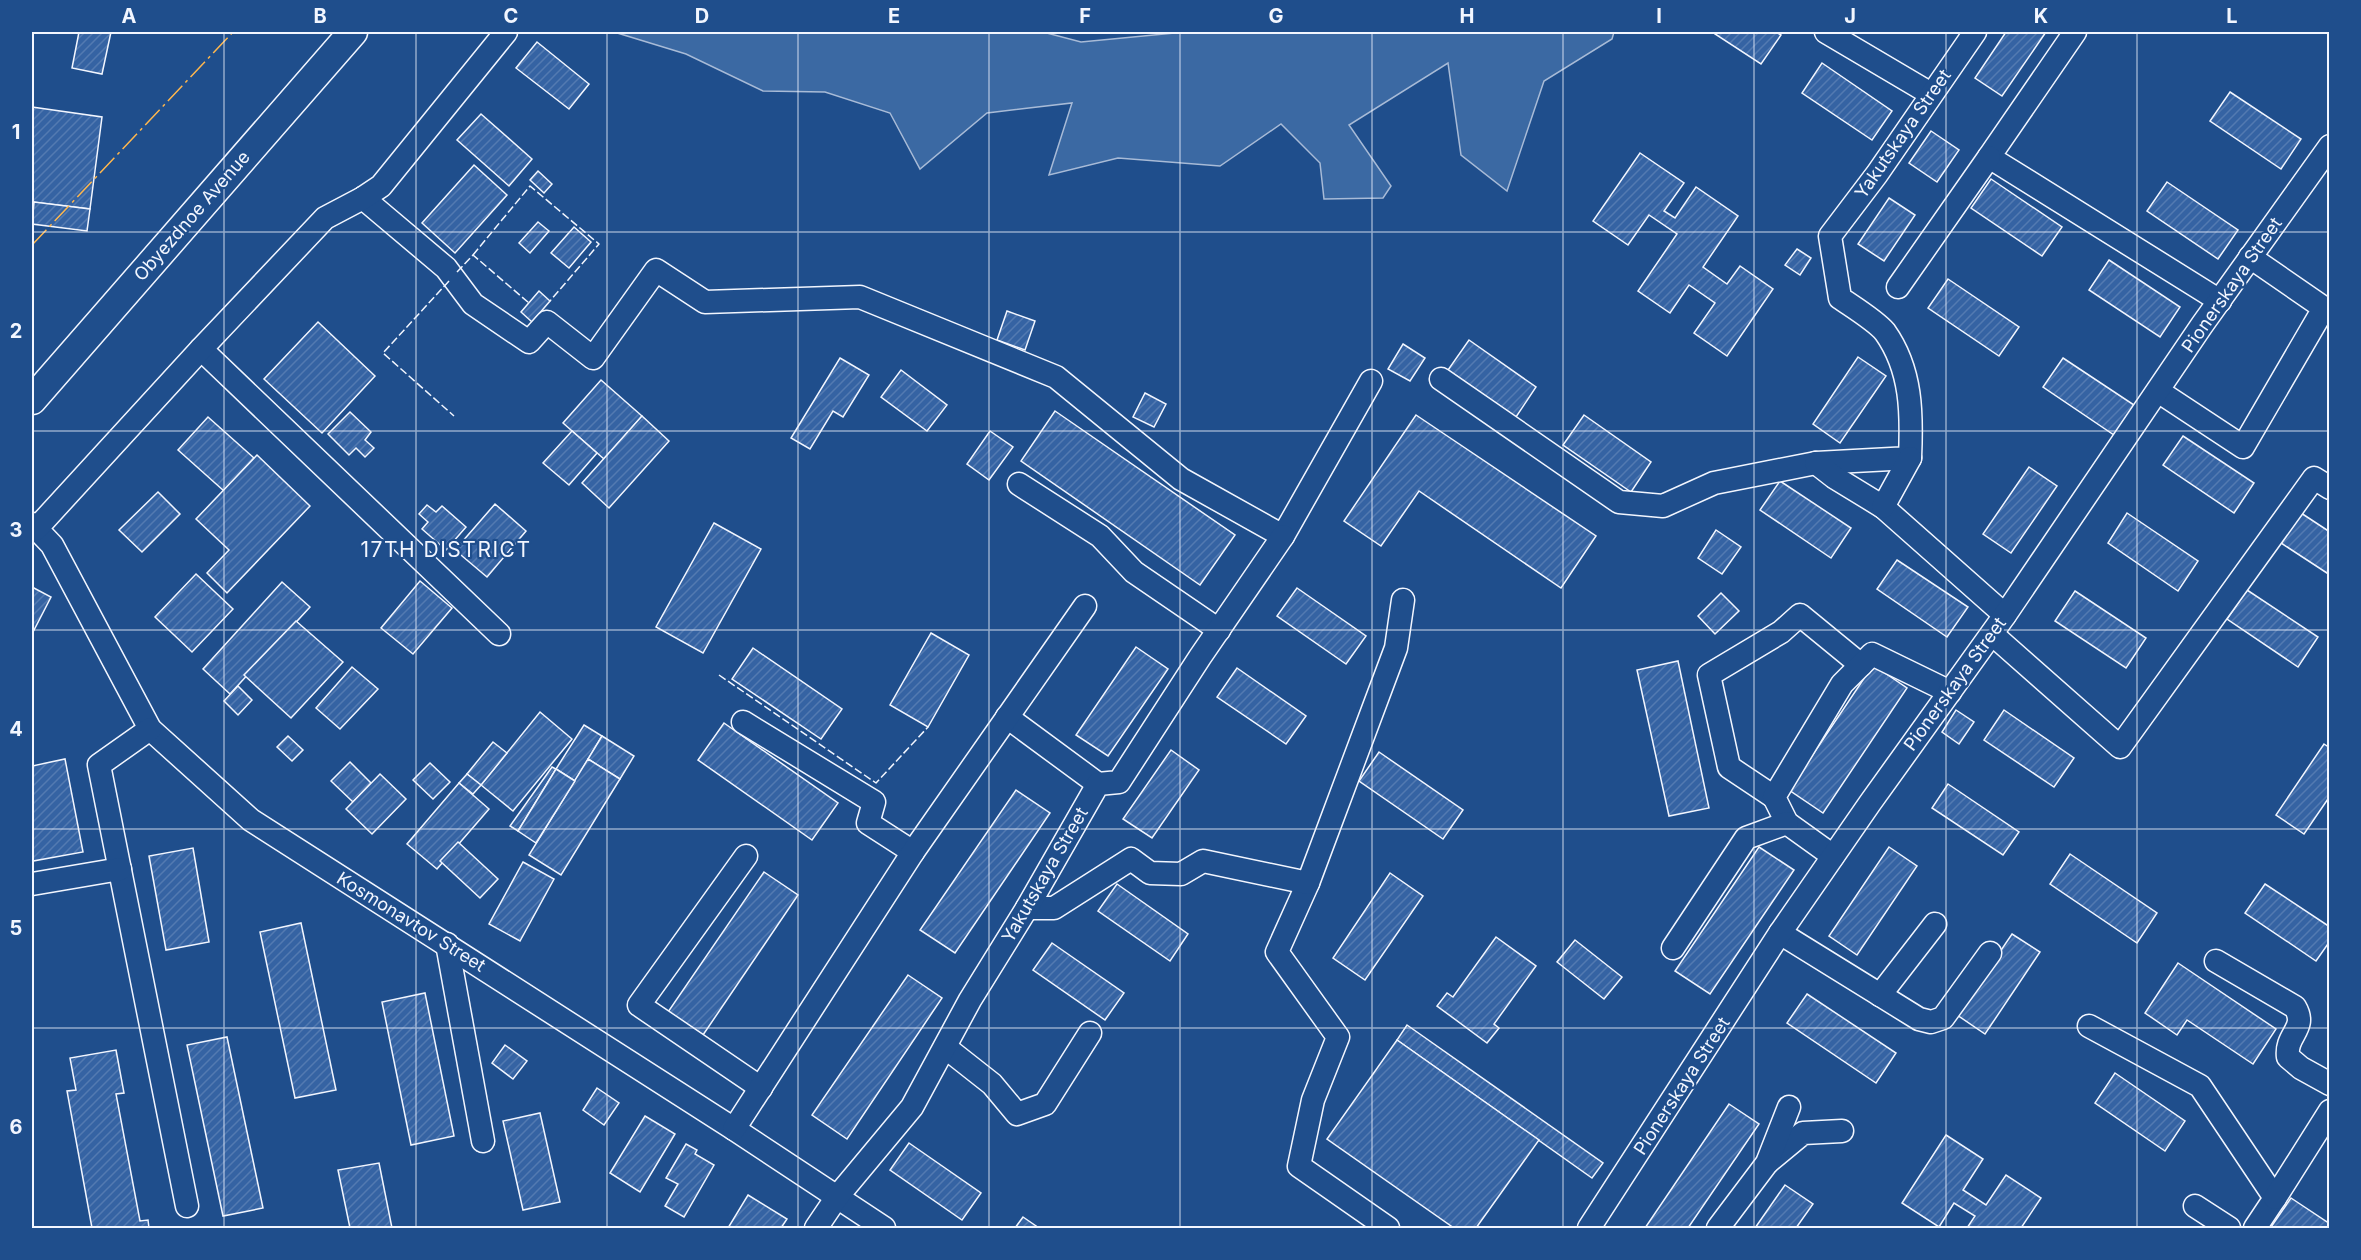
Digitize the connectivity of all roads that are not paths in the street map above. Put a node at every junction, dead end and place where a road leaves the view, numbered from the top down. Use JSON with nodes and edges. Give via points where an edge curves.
{"nodes":[{"id":1,"x":353,"y":32,"type":"edge"},
{"id":2,"x":506,"y":32,"type":"edge"},
{"id":3,"x":1826,"y":32,"type":"edge"},
{"id":4,"x":1975,"y":32,"type":"edge"},
{"id":5,"x":2075,"y":32,"type":"edge"},
{"id":6,"x":1931,"y":94,"type":"junction"},
{"id":7,"x":2330,"y":146,"type":"edge"},
{"id":8,"x":1989,"y":157,"type":"junction"},
{"id":9,"x":363,"y":198,"type":"junction"},
{"id":10,"x":2250,"y":257,"type":"junction"},
{"id":11,"x":1898,"y":287,"type":"dead end"},
{"id":12,"x":2220,"y":301,"type":"junction"},
{"id":13,"x":201,"y":349,"type":"junction"},
{"id":14,"x":1441,"y":379,"type":"dead end"},
{"id":15,"x":1371,"y":381,"type":"dead end"},
{"id":16,"x":2158,"y":391,"type":"junction"},
{"id":17,"x":32,"y":400,"type":"edge"},
{"id":18,"x":1910,"y":458,"type":"junction"},
{"id":19,"x":1816,"y":463,"type":"junction"},
{"id":20,"x":1019,"y":484,"type":"dead end"},
{"id":21,"x":2330,"y":488,"type":"edge"},
{"id":22,"x":1883,"y":507,"type":"junction"},
{"id":23,"x":34,"y":526,"type":"edge"},
{"id":24,"x":1283,"y":536,"type":"junction"},
{"id":25,"x":1403,"y":600,"type":"dead end"},
{"id":26,"x":1085,"y":606,"type":"dead end"},
{"id":27,"x":2005,"y":615,"type":"junction"},
{"id":28,"x":1219,"y":630,"type":"junction"},
{"id":29,"x":499,"y":634,"type":"dead end"},
{"id":30,"x":1992,"y":634,"type":"junction"},
{"id":31,"x":1861,"y":665,"type":"junction"},
{"id":32,"x":1950,"y":692,"type":"junction"},
{"id":33,"x":1007,"y":717,"type":"junction"},
{"id":34,"x":743,"y":722,"type":"dead end"},
{"id":35,"x":150,"y":729,"type":"junction"},
{"id":36,"x":1098,"y":784,"type":"junction"},
{"id":37,"x":1774,"y":796,"type":"junction"},
{"id":38,"x":1787,"y":823,"type":"junction"},
{"id":39,"x":913,"y":852,"type":"junction"},
{"id":40,"x":746,"y":856,"type":"dead end"},
{"id":41,"x":1833,"y":856,"type":"junction"},
{"id":42,"x":120,"y":868,"type":"junction"},
{"id":43,"x":1308,"y":883,"type":"junction"},
{"id":44,"x":32,"y":884,"type":"edge"},
{"id":45,"x":1026,"y":908,"type":"junction"},
{"id":46,"x":1935,"y":924,"type":"dead end"},
{"id":47,"x":1780,"y":933,"type":"junction"},
{"id":48,"x":447,"y":944,"type":"junction"},
{"id":49,"x":1673,"y":948,"type":"dead end"},
{"id":50,"x":1990,"y":953,"type":"dead end"},
{"id":51,"x":2216,"y":961,"type":"dead end"},
{"id":52,"x":1880,"y":995,"type":"junction"},
{"id":53,"x":2089,"y":1026,"type":"dead end"},
{"id":54,"x":1089,"y":1033,"type":"dead end"},
{"id":55,"x":945,"y":1047,"type":"junction"},
{"id":56,"x":2330,"y":1084,"type":"edge"},
{"id":57,"x":761,"y":1088,"type":"junction"},
{"id":58,"x":1789,"y":1107,"type":"dead end"},
{"id":59,"x":2330,"y":1111,"type":"edge"},
{"id":60,"x":734,"y":1129,"type":"junction"},
{"id":61,"x":1842,"y":1131,"type":"dead end"},
{"id":62,"x":483,"y":1141,"type":"dead end"},
{"id":63,"x":1767,"y":1163,"type":"junction"},
{"id":64,"x":837,"y":1197,"type":"junction"},
{"id":65,"x":2275,"y":1198,"type":"junction"},
{"id":66,"x":187,"y":1206,"type":"dead end"},
{"id":67,"x":2195,"y":1206,"type":"dead end"},
{"id":68,"x":816,"y":1228,"type":"edge"},
{"id":69,"x":884,"y":1228,"type":"edge"},
{"id":70,"x":1388,"y":1228,"type":"edge"},
{"id":71,"x":1589,"y":1228,"type":"edge"},
{"id":72,"x":1718,"y":1228,"type":"edge"},
{"id":73,"x":2229,"y":1228,"type":"edge"},
{"id":74,"x":2255,"y":1228,"type":"edge"}],
"edges":[{"from":1,"to":17,"type":"main road","name":"Obyezdnoe Avenue"},
{"from":2,"to":9,"type":"street","via":[[381,186]]},
{"from":3,"to":6,"type":"street"},
{"from":4,"to":6,"type":"street","name":"Yakutskaya Street"},
{"from":5,"to":8,"type":"street"},
{"from":6,"to":18,"type":"street","name":"Yakutskaya Street","via":[[1830,236],[1840,298],[1884,331],[1905,372],[1912,411]]},
{"from":7,"to":10,"type":"street","name":"Pionerskaya Street"},
{"from":8,"to":11,"type":"street"},
{"from":8,"to":12,"type":"street"},
{"from":9,"to":13,"type":"street","via":[[325,218]]},
{"from":9,"to":24,"type":"street","via":[[446,268],[473,304],[529,342],[547,322],[593,358],[656,270],[705,302],[860,297],[1056,377],[1180,479]]},
{"from":10,"to":12,"type":"street","name":"Pionerskaya Street"},
{"from":10,"to":16,"type":"street","via":[[2324,308],[2243,447]]},
{"from":12,"to":16,"type":"street","name":"Pionerskaya Street"},
{"from":13,"to":23,"type":"street"},
{"from":13,"to":29,"type":"street"},
{"from":14,"to":19,"type":"street","via":[[1619,502],[1663,506],[1714,483]]},
{"from":15,"to":24,"type":"street"},
{"from":16,"to":27,"type":"street","name":"Pionerskaya Street"},
{"from":18,"to":19,"type":"street"},
{"from":18,"to":22,"type":"street"},
{"from":19,"to":22,"type":"street"},
{"from":20,"to":28,"type":"street","via":[[1100,536],[1134,572]]},
{"from":21,"to":30,"type":"street","via":[[2314,478],[2120,747]]},
{"from":22,"to":27,"type":"street"},
{"from":23,"to":35,"type":"street","name":"Kosmonavtov Street","via":[[52,544]]},
{"from":24,"to":28,"type":"street"},
{"from":25,"to":43,"type":"street","via":[[1396,648]]},
{"from":26,"to":33,"type":"street"},
{"from":27,"to":30,"type":"street","name":"Pionerskaya Street"},
{"from":28,"to":36,"type":"street","via":[[1119,782]]},
{"from":30,"to":32,"type":"street","name":"Pionerskaya Street"},
{"from":31,"to":32,"type":"street","via":[[1872,654]]},
{"from":31,"to":37,"type":"street","via":[[1842,684]]},
{"from":31,"to":37,"type":"street","via":[[1800,615],[1781,632],[1709,675],[1729,767]]},
{"from":32,"to":41,"type":"street","name":"Pionerskaya Street"},
{"from":33,"to":36,"type":"street"},
{"from":33,"to":39,"type":"street"},
{"from":34,"to":39,"type":"street","via":[[874,802],[868,823]]},
{"from":35,"to":42,"type":"street","via":[[99,765]]},
{"from":35,"to":48,"type":"street","name":"Kosmonavtov Street","via":[[251,820]]},
{"from":36,"to":45,"type":"street","name":"Yakutskaya Street"},
{"from":37,"to":38,"type":"street"},
{"from":38,"to":41,"type":"street"},
{"from":38,"to":49,"type":"street","via":[[1746,838]]},
{"from":39,"to":57,"type":"street"},
{"from":40,"to":57,"type":"street","via":[[639,1005]]},
{"from":41,"to":47,"type":"street","name":"Pionerskaya Street"},
{"from":42,"to":44,"type":"street"},
{"from":42,"to":66,"type":"street"},
{"from":43,"to":45,"type":"street","via":[[1203,861],[1181,874],[1149,873],[1131,859],[1054,908]]},
{"from":43,"to":70,"type":"street","via":[[1277,952],[1338,1037],[1313,1100],[1299,1166]]},
{"from":45,"to":55,"type":"street","name":"Yakutskaya Street"},
{"from":46,"to":52,"type":"street"},
{"from":47,"to":52,"type":"street"},
{"from":47,"to":71,"type":"street","name":"Pionerskaya Street"},
{"from":48,"to":60,"type":"street","name":"Kosmonavtov Street"},
{"from":48,"to":62,"type":"street"},
{"from":50,"to":52,"type":"street","via":[[1943,1018],[1930,1022],[1919,1019]]},
{"from":51,"to":56,"type":"street","via":[[2295,1007],[2299,1025],[2287,1046],[2288,1057]]},
{"from":53,"to":65,"type":"street","via":[[2200,1086]]},
{"from":54,"to":55,"type":"street","via":[[1045,1104],[1017,1114],[992,1084]]},
{"from":55,"to":64,"type":"street","name":"Yakutskaya Street","via":[[912,1107]]},
{"from":57,"to":60,"type":"street"},
{"from":58,"to":63,"type":"street"},
{"from":59,"to":65,"type":"street"},
{"from":60,"to":64,"type":"street","name":"Kosmonavtov Street"},
{"from":61,"to":63,"type":"street","via":[[1803,1133]]},
{"from":63,"to":72,"type":"street"},
{"from":64,"to":68,"type":"street","name":"Yakutskaya Street"},
{"from":64,"to":69,"type":"street","name":"Kosmonavtov Street"},
{"from":65,"to":74,"type":"street"},
{"from":67,"to":73,"type":"street"}]}
